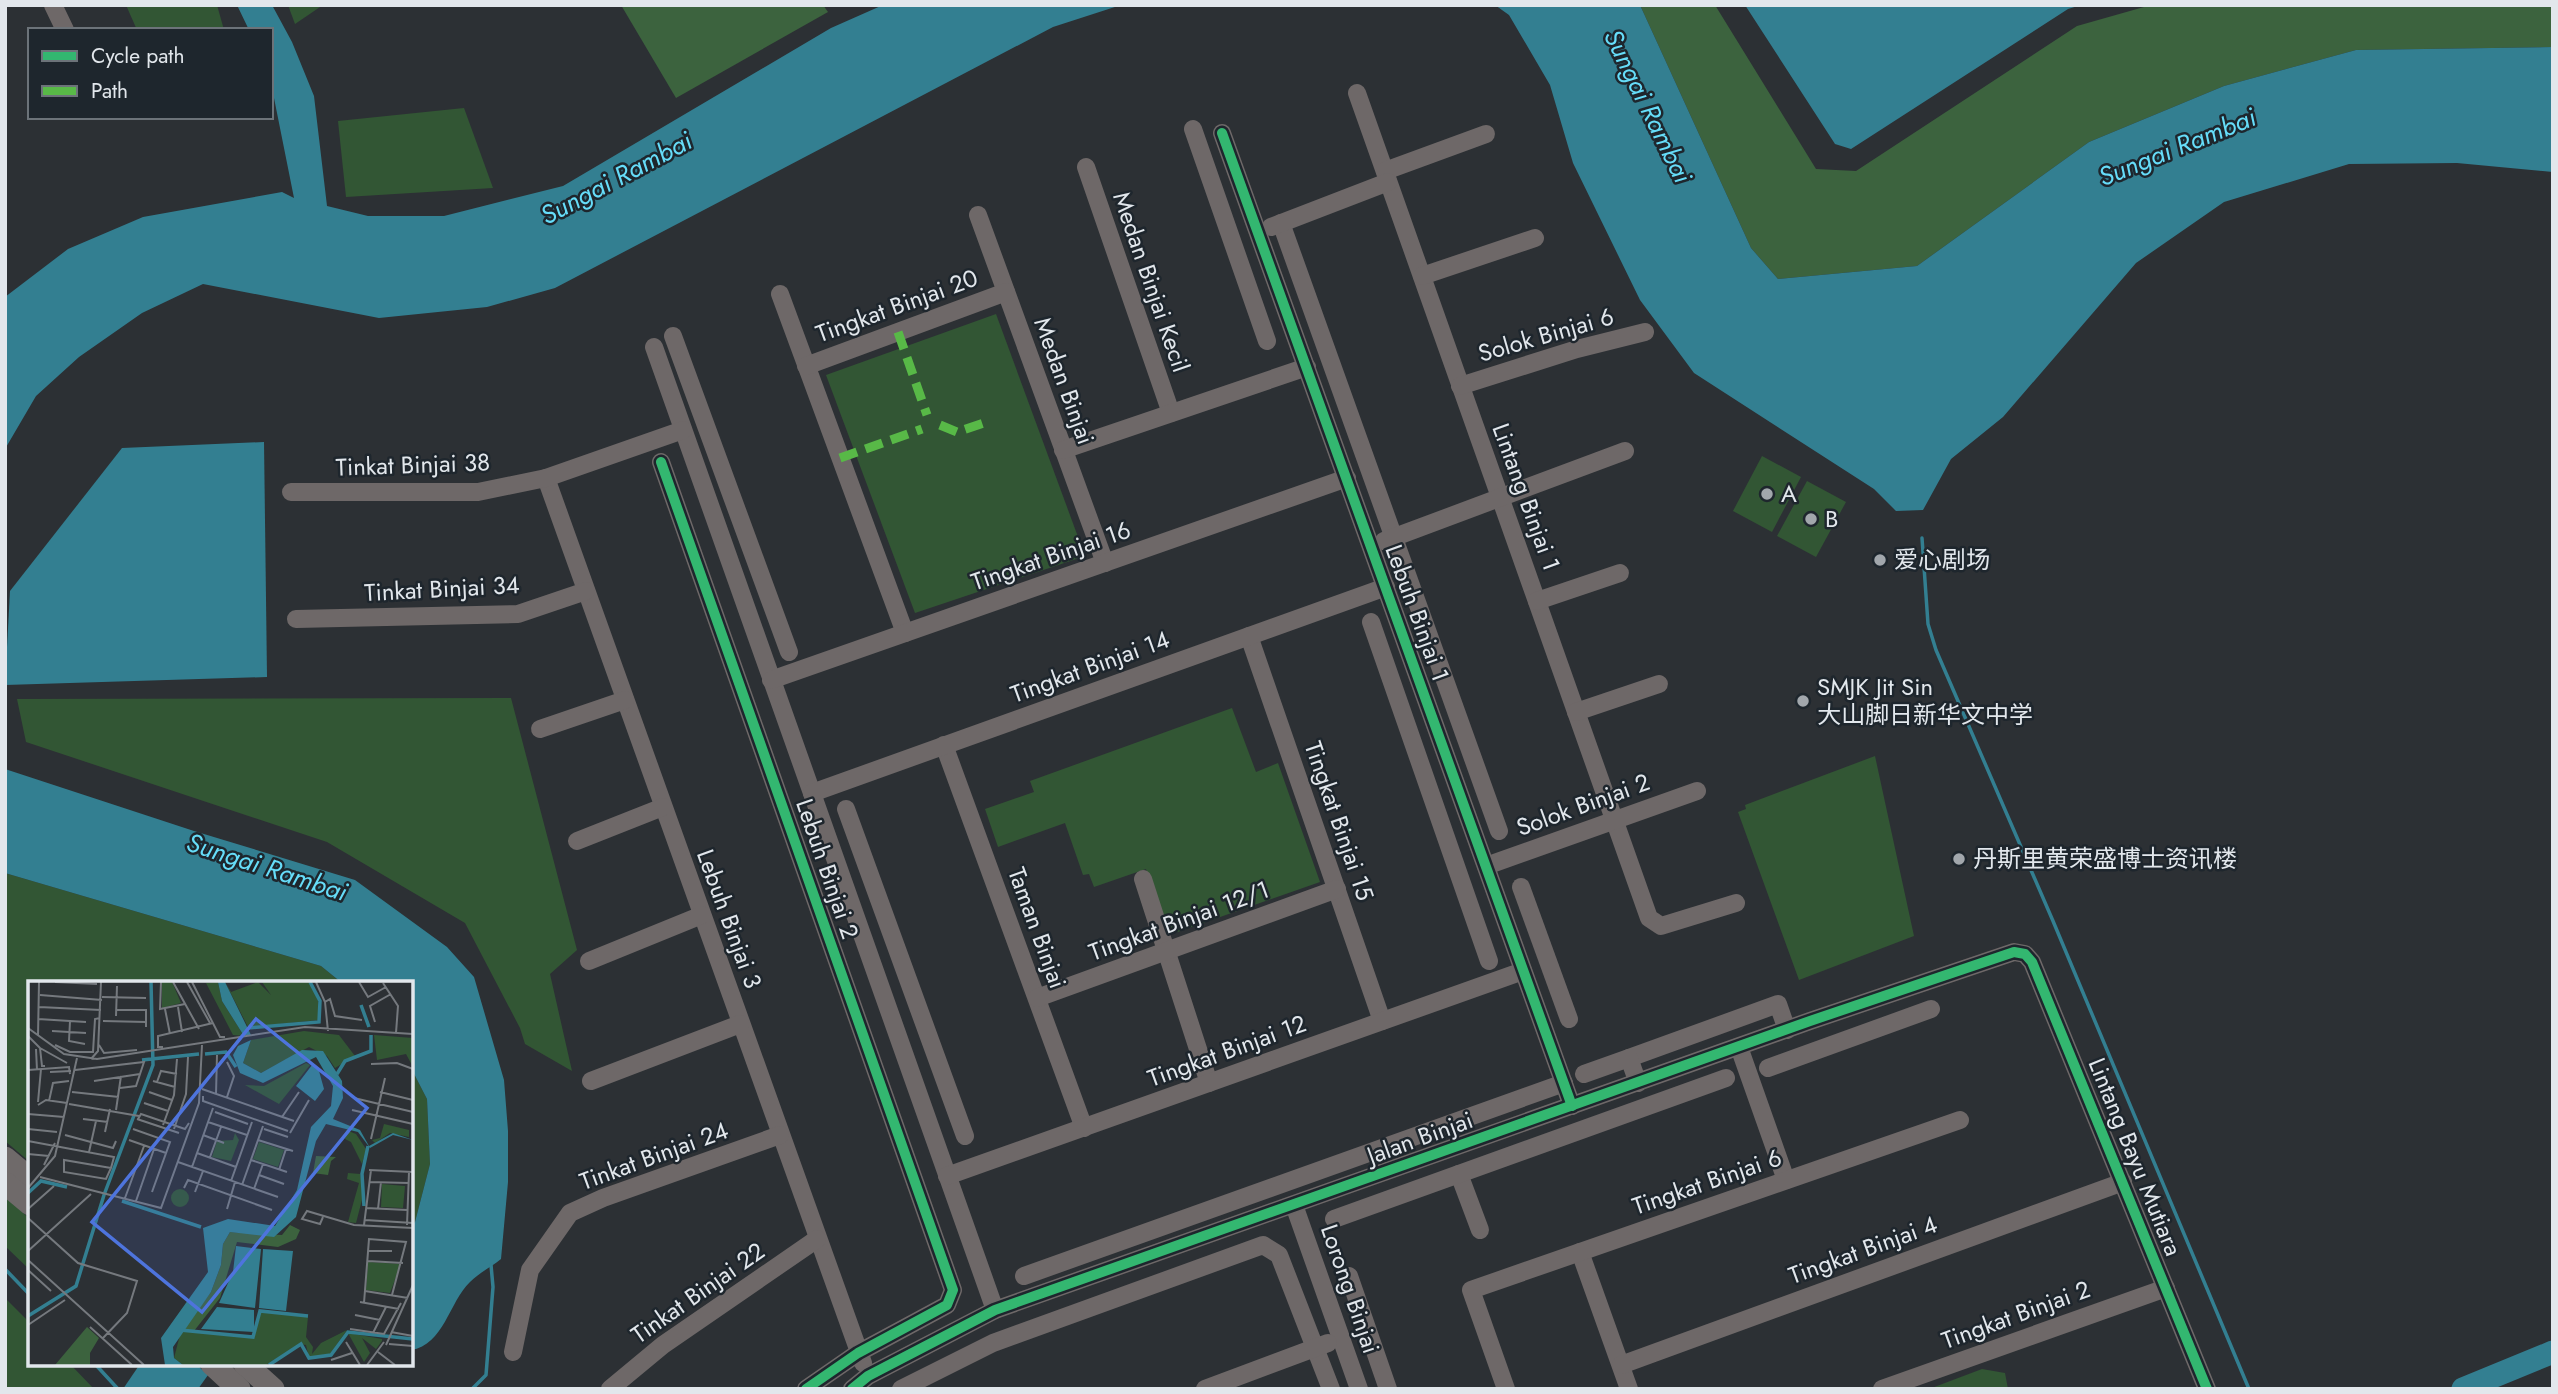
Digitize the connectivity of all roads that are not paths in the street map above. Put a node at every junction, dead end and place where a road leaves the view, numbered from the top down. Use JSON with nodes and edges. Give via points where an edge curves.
{"nodes":[{"id":1,"x":53,"y":5,"type":"edge"},
{"id":2,"x":64,"y":28,"type":"edge"},
{"id":3,"x":1357,"y":93,"type":"dead end"},
{"id":4,"x":1193,"y":129,"type":"dead end"},
{"id":5,"x":1222,"y":133,"type":"dead end"},
{"id":6,"x":1486,"y":134,"type":"dead end"},
{"id":7,"x":1086,"y":167,"type":"dead end"},
{"id":8,"x":1386,"y":177,"type":"junction"},
{"id":9,"x":978,"y":215,"type":"dead end"},
{"id":10,"x":1281,"y":223,"type":"junction"},
{"id":11,"x":1259,"y":232,"type":"junction"},
{"id":12,"x":1535,"y":238,"type":"dead end"},
{"id":13,"x":1422,"y":276,"type":"junction"},
{"id":14,"x":1006,"y":292,"type":"junction"},
{"id":15,"x":1280,"y":294,"type":"junction"},
{"id":16,"x":780,"y":295,"type":"dead end"},
{"id":17,"x":1253,"y":303,"type":"junction"},
{"id":18,"x":1645,"y":332,"type":"dead end"},
{"id":19,"x":673,"y":336,"type":"dead end"},
{"id":20,"x":1267,"y":341,"type":"dead end"},
{"id":21,"x":654,"y":347,"type":"dead end"},
{"id":22,"x":806,"y":366,"type":"junction"},
{"id":23,"x":1307,"y":367,"type":"junction"},
{"id":24,"x":1461,"y":386,"type":"junction"},
{"id":25,"x":1171,"y":413,"type":"junction"},
{"id":26,"x":683,"y":430,"type":"junction"},
{"id":27,"x":1063,"y":450,"type":"junction"},
{"id":28,"x":1625,"y":450,"type":"dead end"},
{"id":29,"x":661,"y":462,"type":"dead end"},
{"id":30,"x":546,"y":478,"type":"junction"},
{"id":31,"x":1347,"y":478,"type":"junction"},
{"id":32,"x":292,"y":492,"type":"dead end"},
{"id":33,"x":705,"y":493,"type":"junction"},
{"id":34,"x":1500,"y":498,"type":"junction"},
{"id":35,"x":676,"y":502,"type":"junction"},
{"id":36,"x":1394,"y":537,"type":"junction"},
{"id":37,"x":1371,"y":546,"type":"junction"},
{"id":38,"x":1105,"y":563,"type":"junction"},
{"id":39,"x":1620,"y":573,"type":"dead end"},
{"id":40,"x":1386,"y":587,"type":"junction"},
{"id":41,"x":586,"y":591,"type":"junction"},
{"id":42,"x":1537,"y":601,"type":"junction"},
{"id":43,"x":296,"y":618,"type":"dead end"},
{"id":44,"x":1371,"y":622,"type":"dead end"},
{"id":45,"x":905,"y":633,"type":"junction"},
{"id":46,"x":1249,"y":636,"type":"junction"},
{"id":47,"x":789,"y":652,"type":"dead end"},
{"id":48,"x":1410,"y":656,"type":"junction"},
{"id":49,"x":1386,"y":665,"type":"junction"},
{"id":50,"x":771,"y":680,"type":"junction"},
{"id":51,"x":1659,"y":684,"type":"dead end"},
{"id":52,"x":625,"y":700,"type":"junction"},
{"id":53,"x":1576,"y":712,"type":"junction"},
{"id":54,"x":540,"y":729,"type":"dead end"},
{"id":55,"x":944,"y":745,"type":"junction"},
{"id":56,"x":1697,"y":791,"type":"dead end"},
{"id":57,"x":811,"y":793,"type":"junction"},
{"id":58,"x":663,"y":807,"type":"junction"},
{"id":59,"x":846,"y":809,"type":"dead end"},
{"id":60,"x":1615,"y":820,"type":"junction"},
{"id":61,"x":1499,"y":831,"type":"dead end"},
{"id":62,"x":577,"y":841,"type":"dead end"},
{"id":63,"x":861,"y":853,"type":"junction"},
{"id":64,"x":836,"y":862,"type":"junction"},
{"id":65,"x":1486,"y":866,"type":"junction"},
{"id":66,"x":1143,"y":879,"type":"dead end"},
{"id":67,"x":1521,"y":887,"type":"dead end"},
{"id":68,"x":1337,"y":889,"type":"junction"},
{"id":69,"x":1736,"y":903,"type":"dead end"},
{"id":70,"x":702,"y":915,"type":"junction"},
{"id":71,"x":1531,"y":915,"type":"junction"},
{"id":72,"x":1504,"y":917,"type":"junction"},
{"id":73,"x":1474,"y":918,"type":"junction"},
{"id":74,"x":1166,"y":951,"type":"junction"},
{"id":75,"x":2014,"y":952,"type":"joint"},
{"id":76,"x":589,"y":961,"type":"dead end"},
{"id":77,"x":1489,"y":961,"type":"dead end"},
{"id":78,"x":1523,"y":971,"type":"junction"},
{"id":79,"x":1037,"y":998,"type":"junction"},
{"id":80,"x":1931,"y":1009,"type":"dead end"},
{"id":81,"x":1569,"y":1019,"type":"dead end"},
{"id":82,"x":1382,"y":1021,"type":"junction"},
{"id":83,"x":1810,"y":1021,"type":"junction"},
{"id":84,"x":740,"y":1024,"type":"junction"},
{"id":85,"x":1787,"y":1030,"type":"junction"},
{"id":86,"x":1738,"y":1047,"type":"junction"},
{"id":87,"x":1820,"y":1049,"type":"junction"},
{"id":88,"x":1629,"y":1058,"type":"junction"},
{"id":89,"x":1768,"y":1068,"type":"dead end"},
{"id":90,"x":1584,"y":1074,"type":"dead end"},
{"id":91,"x":1662,"y":1074,"type":"junction"},
{"id":92,"x":1726,"y":1078,"type":"dead end"},
{"id":93,"x":591,"y":1081,"type":"dead end"},
{"id":94,"x":1209,"y":1083,"type":"junction"},
{"id":95,"x":1564,"y":1083,"type":"junction"},
{"id":96,"x":1638,"y":1083,"type":"junction"},
{"id":97,"x":1672,"y":1098,"type":"junction"},
{"id":98,"x":953,"y":1102,"type":"junction"},
{"id":99,"x":1572,"y":1106,"type":"junction"},
{"id":100,"x":925,"y":1112,"type":"junction"},
{"id":101,"x":1467,"y":1118,"type":"junction"},
{"id":102,"x":1960,"y":1120,"type":"dead end"},
{"id":103,"x":1084,"y":1128,"type":"junction"},
{"id":104,"x":780,"y":1135,"type":"junction"},
{"id":105,"x":965,"y":1136,"type":"dead end"},
{"id":106,"x":1475,"y":1141,"type":"junction"},
{"id":107,"x":5,"y":1158,"type":"edge"},
{"id":108,"x":1459,"y":1174,"type":"junction"},
{"id":109,"x":1378,"y":1175,"type":"junction"},
{"id":110,"x":947,"y":1176,"type":"junction"},
{"id":111,"x":28,"y":1177,"type":"edge"},
{"id":112,"x":1786,"y":1180,"type":"junction"},
{"id":113,"x":5,"y":1182,"type":"edge"},
{"id":114,"x":2123,"y":1182,"type":"junction"},
{"id":115,"x":1387,"y":1200,"type":"junction"},
{"id":116,"x":28,"y":1202,"type":"edge"},
{"id":117,"x":1294,"y":1205,"type":"junction"},
{"id":118,"x":1334,"y":1219,"type":"dead end"},
{"id":119,"x":1480,"y":1230,"type":"dead end"},
{"id":120,"x":1202,"y":1238,"type":"junction"},
{"id":121,"x":817,"y":1239,"type":"junction"},
{"id":122,"x":1580,"y":1252,"type":"junction"},
{"id":123,"x":1058,"y":1264,"type":"junction"},
{"id":124,"x":1211,"y":1264,"type":"junction"},
{"id":125,"x":1024,"y":1276,"type":"dead end"},
{"id":126,"x":1349,"y":1276,"type":"dead end"},
{"id":127,"x":1067,"y":1287,"type":"junction"},
{"id":128,"x":2166,"y":1288,"type":"junction"},
{"id":129,"x":995,"y":1310,"type":"junction"},
{"id":130,"x":1341,"y":1339,"type":"junction"},
{"id":131,"x":1317,"y":1347,"type":"junction"},
{"id":132,"x":1374,"y":1348,"type":"junction"},
{"id":133,"x":920,"y":1349,"type":"junction"},
{"id":134,"x":513,"y":1352,"type":"dead end"},
{"id":135,"x":858,"y":1353,"type":"junction"},
{"id":136,"x":1348,"y":1358,"type":"junction"},
{"id":137,"x":1620,"y":1365,"type":"junction"},
{"id":138,"x":214,"y":1366,"type":"edge"},
{"id":139,"x":247,"y":1366,"type":"edge"},
{"id":140,"x":933,"y":1373,"type":"junction"},
{"id":141,"x":868,"y":1376,"type":"junction"},
{"id":142,"x":268,"y":1384,"type":"edge"},
{"id":143,"x":239,"y":1389,"type":"edge"},
{"id":144,"x":610,"y":1389,"type":"edge"},
{"id":145,"x":806,"y":1389,"type":"edge"},
{"id":146,"x":852,"y":1389,"type":"edge"},
{"id":147,"x":901,"y":1389,"type":"edge"},
{"id":148,"x":1205,"y":1389,"type":"edge"},
{"id":149,"x":1331,"y":1389,"type":"edge"},
{"id":150,"x":1359,"y":1389,"type":"edge"},
{"id":151,"x":1388,"y":1389,"type":"edge"},
{"id":152,"x":1506,"y":1389,"type":"edge"},
{"id":153,"x":1629,"y":1389,"type":"edge"},
{"id":154,"x":1882,"y":1389,"type":"edge"},
{"id":155,"x":2207,"y":1389,"type":"edge"}],
"edges":[{"from":1,"to":2,"type":"street"},
{"from":3,"to":8,"type":"street","name":"Lintang Binjai 1"},
{"from":4,"to":17,"type":"street"},
{"from":5,"to":11,"type":"street","name":"Lebuh Binjai 1"},
{"from":6,"to":8,"type":"street"},
{"from":7,"to":25,"type":"street","name":"Medan Binjai Kecil"},
{"from":8,"to":10,"type":"street"},
{"from":8,"to":13,"type":"street","name":"Lintang Binjai 1"},
{"from":9,"to":14,"type":"street","name":"Medan Binjai"},
{"from":10,"to":11,"type":"street"},
{"from":10,"to":36,"type":"street","name":"Lebuh Binjai 1"},
{"from":11,"to":15,"type":"street","name":"Lebuh Binjai 1"},
{"from":12,"to":13,"type":"street"},
{"from":13,"to":24,"type":"street","name":"Lintang Binjai 1"},
{"from":14,"to":22,"type":"street","name":"Tingkat Binjai 20"},
{"from":14,"to":27,"type":"street","name":"Medan Binjai"},
{"from":15,"to":17,"type":"street"},
{"from":15,"to":23,"type":"street","name":"Lebuh Binjai 1"},
{"from":16,"to":22,"type":"street"},
{"from":17,"to":20,"type":"street"},
{"from":18,"to":24,"type":"street","name":"Solok Binjai 6"},
{"from":19,"to":47,"type":"street"},
{"from":21,"to":26,"type":"street","name":"Lebuh Binjai 2"},
{"from":22,"to":45,"type":"street"},
{"from":23,"to":25,"type":"street"},
{"from":23,"to":31,"type":"street","name":"Lebuh Binjai 1"},
{"from":24,"to":34,"type":"street","name":"Lintang Binjai 1"},
{"from":25,"to":27,"type":"street"},
{"from":26,"to":30,"type":"street","name":"Tinkat Binjai 38"},
{"from":26,"to":33,"type":"street","name":"Lebuh Binjai 2"},
{"from":27,"to":38,"type":"street","name":"Medan Binjai"},
{"from":28,"to":34,"type":"street"},
{"from":29,"to":35,"type":"street","name":"Lebuh Binjai 2"},
{"from":30,"to":32,"type":"street","name":"Tinkat Binjai 38","via":[[478,492]]},
{"from":30,"to":41,"type":"street","name":"Lebuh Binjai 3"},
{"from":31,"to":37,"type":"street","name":"Lebuh Binjai 1"},
{"from":31,"to":38,"type":"street","name":"Tingkat Binjai 16"},
{"from":33,"to":35,"type":"street"},
{"from":33,"to":50,"type":"street","name":"Lebuh Binjai 2"},
{"from":34,"to":36,"type":"street"},
{"from":34,"to":42,"type":"street","name":"Lintang Binjai 1"},
{"from":35,"to":135,"type":"street","name":"Lebuh Binjai 2","via":[[953,1290],[947,1305]]},
{"from":36,"to":37,"type":"street"},
{"from":36,"to":61,"type":"street","name":"Lebuh Binjai 1"},
{"from":37,"to":40,"type":"street","name":"Lebuh Binjai 1"},
{"from":38,"to":45,"type":"street","name":"Tingkat Binjai 16"},
{"from":39,"to":42,"type":"street"},
{"from":40,"to":46,"type":"street","name":"Tingkat Binjai 14"},
{"from":40,"to":48,"type":"street","name":"Lebuh Binjai 1"},
{"from":41,"to":43,"type":"street","name":"Tinkat Binjai 34","via":[[518,614]]},
{"from":41,"to":52,"type":"street","name":"Lebuh Binjai 3"},
{"from":42,"to":53,"type":"street","name":"Lintang Binjai 1"},
{"from":44,"to":49,"type":"street"},
{"from":45,"to":50,"type":"street","name":"Tingkat Binjai 16"},
{"from":46,"to":55,"type":"street","name":"Tingkat Binjai 14"},
{"from":46,"to":68,"type":"street","name":"Tingkat Binjai 15"},
{"from":48,"to":49,"type":"street"},
{"from":48,"to":65,"type":"street","name":"Lebuh Binjai 1"},
{"from":49,"to":73,"type":"street"},
{"from":50,"to":57,"type":"street","name":"Lebuh Binjai 2"},
{"from":51,"to":53,"type":"street"},
{"from":52,"to":54,"type":"street"},
{"from":52,"to":58,"type":"street","name":"Lebuh Binjai 3"},
{"from":53,"to":60,"type":"street","name":"Lintang Binjai 1"},
{"from":55,"to":57,"type":"street","name":"Tingkat Binjai 14"},
{"from":55,"to":79,"type":"street","name":"Taman Binjai"},
{"from":56,"to":60,"type":"street","name":"Solok Binjai 2"},
{"from":57,"to":64,"type":"street","name":"Lebuh Binjai 2"},
{"from":58,"to":62,"type":"street"},
{"from":58,"to":70,"type":"street","name":"Lebuh Binjai 3"},
{"from":59,"to":63,"type":"street"},
{"from":60,"to":65,"type":"street","name":"Solok Binjai 2"},
{"from":60,"to":69,"type":"street","name":"Lintang Binjai 1","via":[[1649,918],[1661,926]]},
{"from":63,"to":64,"type":"street"},
{"from":63,"to":98,"type":"street"},
{"from":64,"to":100,"type":"street","name":"Lebuh Binjai 2"},
{"from":65,"to":72,"type":"street","name":"Lebuh Binjai 1"},
{"from":66,"to":74,"type":"street"},
{"from":67,"to":71,"type":"street"},
{"from":68,"to":74,"type":"street","name":"Tingkat Binjai 12/1"},
{"from":68,"to":82,"type":"street","name":"Tingkat Binjai 15"},
{"from":70,"to":76,"type":"street"},
{"from":70,"to":84,"type":"street","name":"Lebuh Binjai 3"},
{"from":71,"to":72,"type":"street"},
{"from":71,"to":81,"type":"street"},
{"from":72,"to":73,"type":"street"},
{"from":72,"to":78,"type":"street","name":"Lebuh Binjai 1"},
{"from":73,"to":77,"type":"street"},
{"from":74,"to":79,"type":"street","name":"Tingkat Binjai 12/1"},
{"from":74,"to":94,"type":"street"},
{"from":75,"to":83,"type":"street","name":"Jalan Binjai"},
{"from":75,"to":114,"type":"street","name":"Lintang Bayu Mutiara","via":[[2032,961]]},
{"from":78,"to":82,"type":"street","name":"Tingkat Binjai 12"},
{"from":78,"to":95,"type":"street","name":"Lebuh Binjai 1"},
{"from":79,"to":103,"type":"street","name":"Taman Binjai"},
{"from":80,"to":87,"type":"street"},
{"from":82,"to":94,"type":"street","name":"Tingkat Binjai 12"},
{"from":83,"to":85,"type":"street","name":"Jalan Binjai"},
{"from":83,"to":87,"type":"street"},
{"from":84,"to":93,"type":"street"},
{"from":84,"to":104,"type":"street","name":"Lebuh Binjai 3"},
{"from":85,"to":86,"type":"street","name":"Jalan Binjai"},
{"from":85,"to":88,"type":"street","via":[[1777,1004]]},
{"from":86,"to":91,"type":"street","name":"Jalan Binjai"},
{"from":86,"to":112,"type":"street"},
{"from":87,"to":89,"type":"street"},
{"from":88,"to":90,"type":"street"},
{"from":88,"to":96,"type":"street"},
{"from":91,"to":96,"type":"street","name":"Jalan Binjai"},
{"from":91,"to":97,"type":"street"},
{"from":92,"to":97,"type":"street"},
{"from":94,"to":103,"type":"street","name":"Tingkat Binjai 12"},
{"from":95,"to":99,"type":"street","name":"Lebuh Binjai 1"},
{"from":95,"to":101,"type":"street"},
{"from":96,"to":99,"type":"street","name":"Jalan Binjai"},
{"from":97,"to":108,"type":"street"},
{"from":98,"to":100,"type":"street"},
{"from":98,"to":105,"type":"street"},
{"from":99,"to":106,"type":"street","name":"Jalan Binjai"},
{"from":100,"to":110,"type":"street","name":"Lebuh Binjai 2"},
{"from":101,"to":106,"type":"street"},
{"from":101,"to":123,"type":"street"},
{"from":102,"to":112,"type":"street","name":"Tingkat Binjai 6"},
{"from":103,"to":110,"type":"street","name":"Tingkat Binjai 12"},
{"from":104,"to":121,"type":"street","name":"Lebuh Binjai 3"},
{"from":104,"to":134,"type":"street","name":"Tinkat Binjai 24","via":[[570,1213],[530,1270]]},
{"from":106,"to":109,"type":"street","name":"Jalan Binjai"},
{"from":107,"to":111,"type":"main road"},
{"from":108,"to":115,"type":"street"},
{"from":108,"to":119,"type":"street"},
{"from":109,"to":115,"type":"street"},
{"from":109,"to":117,"type":"street","name":"Jalan Binjai"},
{"from":110,"to":129,"type":"street","name":"Lebuh Binjai 2"},
{"from":112,"to":122,"type":"street","name":"Tingkat Binjai 6"},
{"from":113,"to":116,"type":"main road"},
{"from":114,"to":128,"type":"street","name":"Lintang Bayu Mutiara"},
{"from":114,"to":137,"type":"street","name":"Tingkat Binjai 4"},
{"from":115,"to":118,"type":"street"},
{"from":117,"to":120,"type":"street","name":"Jalan Binjai"},
{"from":117,"to":130,"type":"street","name":"Lorong Binjai"},
{"from":120,"to":124,"type":"street"},
{"from":120,"to":127,"type":"street","name":"Jalan Binjai"},
{"from":121,"to":135,"type":"street","name":"Lebuh Binjai 3"},
{"from":121,"to":144,"type":"street","name":"Tinkat Binjai 22","via":[[663,1345]]},
{"from":122,"to":137,"type":"street"},
{"from":122,"to":152,"type":"street","name":"Tingkat Binjai 6","via":[[1471,1290]]},
{"from":123,"to":125,"type":"street"},
{"from":123,"to":127,"type":"street"},
{"from":124,"to":131,"type":"street","via":[[1263,1245],[1272,1249],[1279,1255]]},
{"from":124,"to":140,"type":"street","via":[[993,1343]]},
{"from":126,"to":132,"type":"street"},
{"from":127,"to":129,"type":"street","name":"Jalan Binjai"},
{"from":128,"to":154,"type":"street","name":"Tingkat Binjai 2"},
{"from":128,"to":155,"type":"street","name":"Lintang Bayu Mutiara"},
{"from":129,"to":133,"type":"street","name":"Jalan Binjai"},
{"from":130,"to":131,"type":"street"},
{"from":130,"to":136,"type":"street","name":"Lorong Binjai"},
{"from":131,"to":148,"type":"street"},
{"from":131,"to":149,"type":"street"},
{"from":132,"to":136,"type":"street"},
{"from":132,"to":151,"type":"street"},
{"from":133,"to":140,"type":"street"},
{"from":133,"to":141,"type":"street","name":"Jalan Binjai"},
{"from":135,"to":141,"type":"street","name":"Lebuh Binjai 3"},
{"from":135,"to":145,"type":"street"},
{"from":136,"to":150,"type":"street","name":"Lorong Binjai"},
{"from":137,"to":153,"type":"street"},
{"from":138,"to":143,"type":"main road"},
{"from":139,"to":142,"type":"main road"},
{"from":140,"to":147,"type":"street"},
{"from":141,"to":146,"type":"street","name":"Jalan Binjai"}]}
